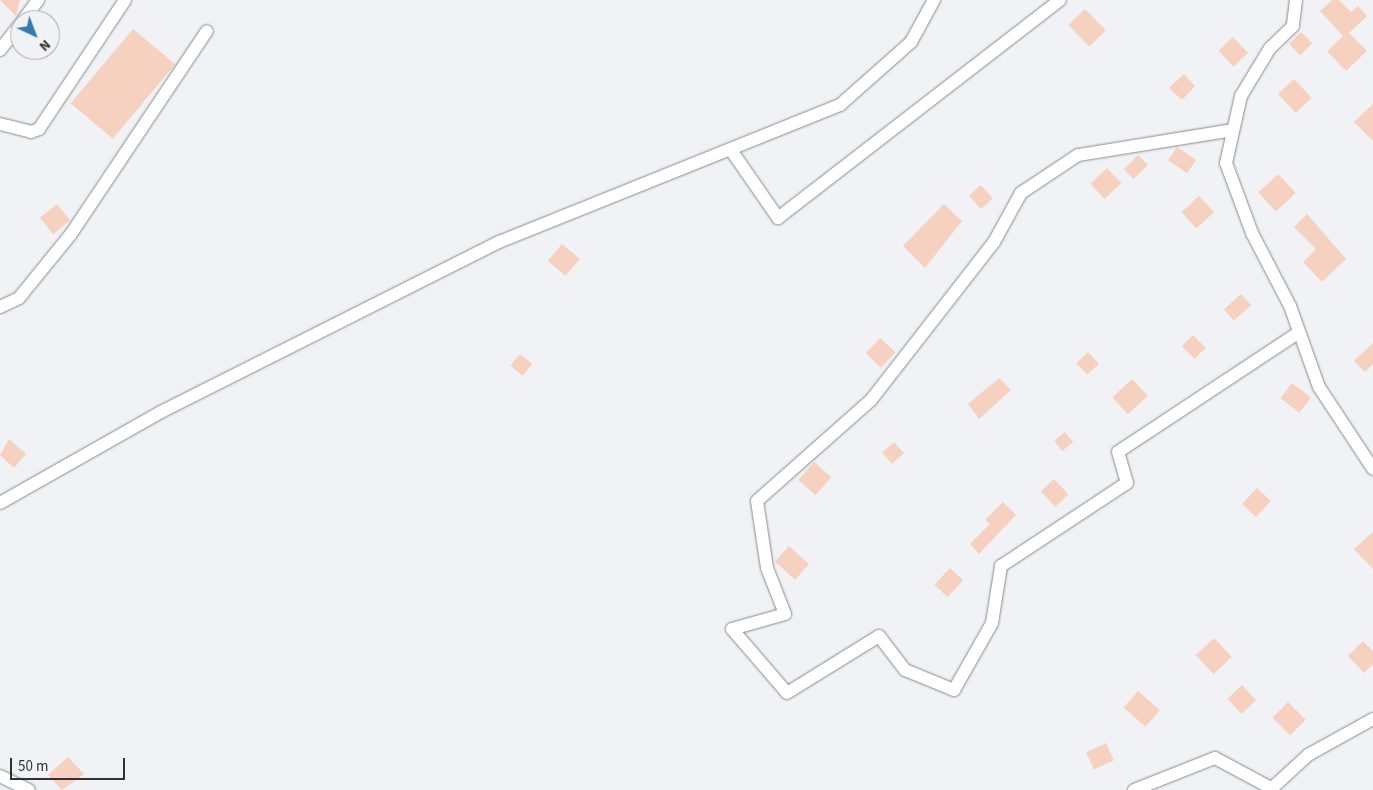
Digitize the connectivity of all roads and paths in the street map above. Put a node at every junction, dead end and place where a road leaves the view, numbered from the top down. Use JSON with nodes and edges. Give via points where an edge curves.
{"nodes":[{"id":1,"x":125,"y":0,"type":"edge"},
{"id":2,"x":934,"y":0,"type":"edge"},
{"id":3,"x":1060,"y":0,"type":"edge"},
{"id":4,"x":1296,"y":0,"type":"edge"},
{"id":5,"x":207,"y":31,"type":"dead end"},
{"id":6,"x":10,"y":37,"type":"edge"},
{"id":7,"x":0,"y":50,"type":"edge"},
{"id":8,"x":0,"y":124,"type":"edge"},
{"id":9,"x":1233,"y":130,"type":"junction"},
{"id":10,"x":731,"y":150,"type":"junction"},
{"id":11,"x":0,"y":307,"type":"edge"},
{"id":12,"x":1299,"y":332,"type":"junction"},
{"id":13,"x":1373,"y":469,"type":"edge"},
{"id":14,"x":0,"y":502,"type":"edge"},
{"id":15,"x":1373,"y":719,"type":"edge"},
{"id":16,"x":0,"y":776,"type":"edge"},
{"id":17,"x":1271,"y":789,"type":"edge"},
{"id":18,"x":29,"y":790,"type":"edge"},
{"id":19,"x":1134,"y":790,"type":"edge"}],
"edges":[{"from":1,"to":8,"type":"street","via":[[39,129],[31,132]]},
{"from":2,"to":10,"type":"street","via":[[911,42],[840,105]]},
{"from":3,"to":10,"type":"street","via":[[778,218]]},
{"from":4,"to":9,"type":"street","via":[[1293,26],[1270,48],[1241,96]]},
{"from":5,"to":11,"type":"street","via":[[71,234],[19,298]]},
{"from":6,"to":7,"type":"street"},
{"from":9,"to":12,"type":"street","via":[[1226,163],[1252,233]]},
{"from":9,"to":12,"type":"street","via":[[1078,156],[1020,193],[994,242],[871,400],[757,501],[767,568],[785,614],[732,629],[787,693],[879,636],[905,670],[954,690],[992,622],[1001,566],[1126,482],[1118,452]]},
{"from":10,"to":14,"type":"street","via":[[499,242],[161,412]]},
{"from":12,"to":13,"type":"street","via":[[1319,387]]},
{"from":15,"to":17,"type":"street","via":[[1308,755]]},
{"from":16,"to":18,"type":"street"},
{"from":17,"to":19,"type":"street","via":[[1215,758]]}]}
